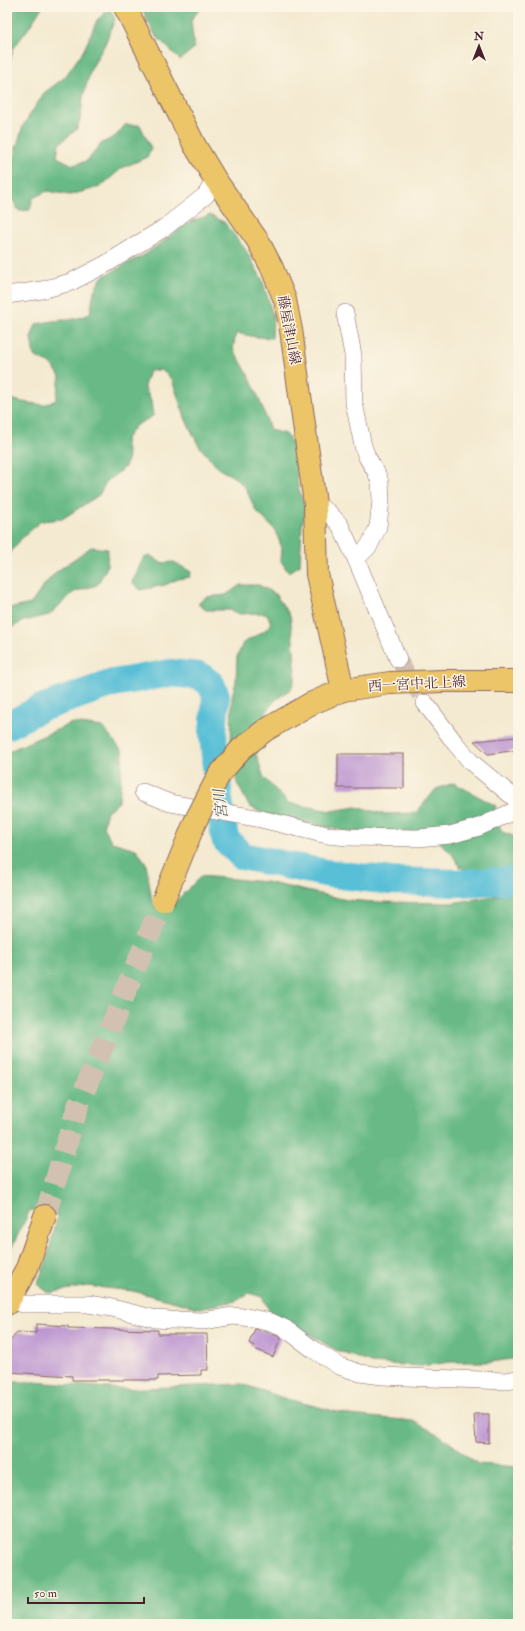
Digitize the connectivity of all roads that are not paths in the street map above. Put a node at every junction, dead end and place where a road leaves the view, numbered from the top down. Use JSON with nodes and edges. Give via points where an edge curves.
{"nodes":[{"id":1,"x":125,"y":7,"type":"edge"},
{"id":2,"x":215,"y":179,"type":"junction"},
{"id":3,"x":7,"y":294,"type":"edge"},
{"id":4,"x":345,"y":313,"type":"dead end"},
{"id":5,"x":315,"y":504,"type":"junction"},
{"id":6,"x":356,"y":559,"type":"junction"},
{"id":7,"x":398,"y":659,"type":"tunnel mouth"},
{"id":8,"x":518,"y":681,"type":"edge"},
{"id":9,"x":344,"y":690,"type":"junction"},
{"id":10,"x":426,"y":703,"type":"tunnel mouth"},
{"id":11,"x":143,"y":792,"type":"dead end"},
{"id":12,"x":518,"y":801,"type":"edge"},
{"id":13,"x":518,"y":807,"type":"edge"},
{"id":14,"x":163,"y":901,"type":"tunnel mouth"},
{"id":15,"x":46,"y":1216,"type":"tunnel mouth"},
{"id":16,"x":9,"y":1302,"type":"edge"},
{"id":17,"x":518,"y":1379,"type":"edge"}],
"edges":[{"from":1,"to":2,"type":"main road","name":"藤屋津山線","via":[[170,98]]},
{"from":2,"to":3,"type":"street","via":[[200,200],[164,228],[106,264],[71,282],[42,290]]},
{"from":2,"to":5,"type":"main road","name":"藤屋津山線","via":[[258,241],[285,300]]},
{"from":4,"to":6,"type":"street","via":[[353,355],[357,418],[363,446],[380,482],[381,500],[378,527],[369,546]]},
{"from":5,"to":6,"type":"street","via":[[329,513],[340,525]]},
{"from":5,"to":9,"type":"main road","name":"藤屋津山線","via":[[317,574]]},
{"from":6,"to":7,"type":"street"},
{"from":8,"to":9,"type":"main road","name":"西一宮中北上線","via":[[390,683]]},
{"from":9,"to":14,"type":"main road","name":"西一宮中北上線","bridge":true,"via":[[310,704],[264,731],[241,749],[219,775],[195,822]]},
{"from":10,"to":12,"type":"street","via":[[472,762]]},
{"from":11,"to":13,"type":"street","via":[[170,803],[262,819],[326,835],[348,837],[418,838],[450,835],[479,827]]},
{"from":15,"to":16,"type":"main road","via":[[27,1268]]},
{"from":16,"to":17,"type":"street","via":[[88,1304],[170,1320],[203,1321],[234,1316],[252,1318],[271,1322],[286,1329],[339,1366],[360,1373],[506,1381]]}]}
